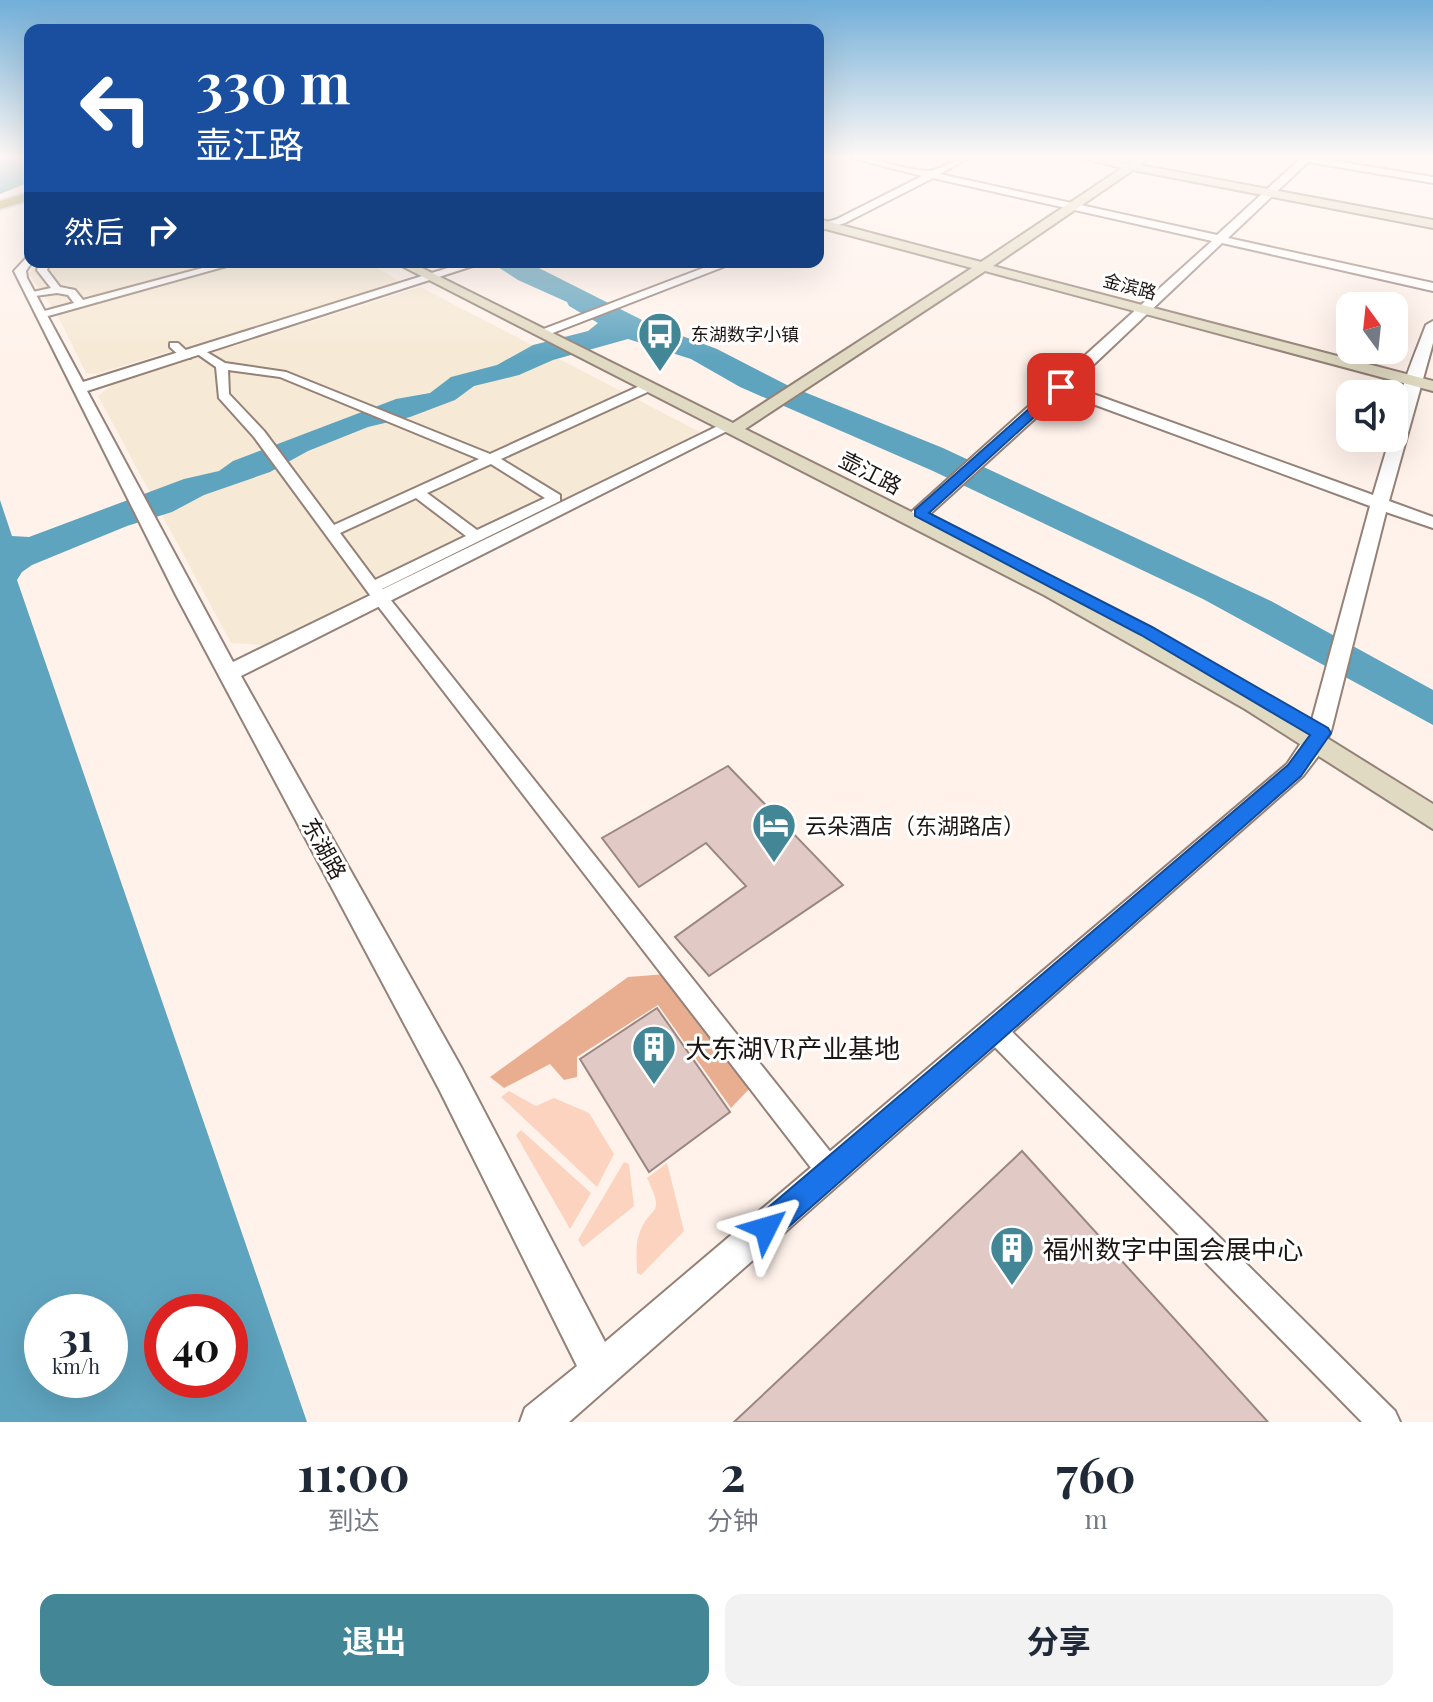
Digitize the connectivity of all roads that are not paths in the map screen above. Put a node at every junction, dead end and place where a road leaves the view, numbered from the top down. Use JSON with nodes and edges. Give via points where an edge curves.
{"nodes":[{"id":1,"x":833,"y":224,"type":"edge"},
{"id":2,"x":1037,"y":224,"type":"edge"},
{"id":3,"x":1153,"y":224,"type":"edge"},
{"id":4,"x":1236,"y":224,"type":"edge"},
{"id":5,"x":1219,"y":239,"type":"junction"},
{"id":6,"x":982,"y":262,"type":"junction"},
{"id":7,"x":24,"y":265,"type":"edge"},
{"id":8,"x":43,"y":268,"type":"edge"},
{"id":9,"x":214,"y":268,"type":"edge"},
{"id":10,"x":415,"y":268,"type":"edge"},
{"id":11,"x":421,"y":268,"type":"edge"},
{"id":12,"x":461,"y":268,"type":"edge"},
{"id":13,"x":713,"y":268,"type":"edge"},
{"id":14,"x":434,"y":276,"type":"junction"},
{"id":15,"x":1433,"y":287,"type":"edge"},
{"id":16,"x":57,"y":290,"type":"junction"},
{"id":17,"x":32,"y":295,"type":"junction"},
{"id":18,"x":81,"y":304,"type":"junction"},
{"id":19,"x":1147,"y":305,"type":"junction"},
{"id":20,"x":41,"y":315,"type":"junction"},
{"id":21,"x":1433,"y":325,"type":"edge"},
{"id":22,"x":548,"y":334,"type":"junction"},
{"id":23,"x":174,"y":345,"type":"dead end"},
{"id":24,"x":200,"y":351,"type":"junction"},
{"id":25,"x":587,"y":353,"type":"junction"},
{"id":26,"x":186,"y":356,"type":"junction"},
{"id":27,"x":222,"y":366,"type":"junction"},
{"id":28,"x":1433,"y":375,"type":"edge"},
{"id":29,"x":1415,"y":376,"type":"junction"},
{"id":30,"x":1433,"y":386,"type":"edge"},
{"id":31,"x":648,"y":387,"type":"junction"},
{"id":32,"x":1061,"y":387,"type":"junction"},
{"id":33,"x":80,"y":388,"type":"junction"},
{"id":34,"x":730,"y":425,"type":"junction"},
{"id":35,"x":491,"y":459,"type":"junction"},
{"id":36,"x":418,"y":493,"type":"junction"},
{"id":37,"x":1380,"y":504,"type":"junction"},
{"id":38,"x":916,"y":517,"type":"junction"},
{"id":39,"x":1433,"y":523,"type":"edge"},
{"id":40,"x":331,"y":532,"type":"junction"},
{"id":41,"x":475,"y":536,"type":"junction"},
{"id":42,"x":377,"y":592,"type":"junction"},
{"id":43,"x":228,"y":673,"type":"junction"},
{"id":44,"x":1319,"y":738,"type":"junction"},
{"id":45,"x":1433,"y":802,"type":"edge"},
{"id":46,"x":1433,"y":818,"type":"edge"},
{"id":47,"x":994,"y":1030,"type":"junction"},
{"id":48,"x":831,"y":1173,"type":"junction"},
{"id":49,"x":600,"y":1371,"type":"junction"},
{"id":50,"x":539,"y":1422,"type":"edge"},
{"id":51,"x":1384,"y":1422,"type":"edge"}],
"edges":[{"from":1,"to":6,"type":"main road","name":"金滨路"},
{"from":2,"to":6,"type":"main road"},
{"from":3,"to":5,"type":"street"},
{"from":4,"to":5,"type":"street"},
{"from":5,"to":15,"type":"street"},
{"from":5,"to":19,"type":"street"},
{"from":6,"to":19,"type":"main road","name":"金滨路"},
{"from":6,"to":34,"type":"main road"},
{"from":7,"to":17,"type":"street","name":"东湖路","via":[[21,278]]},
{"from":8,"to":16,"type":"street"},
{"from":9,"to":18,"type":"street"},
{"from":10,"to":14,"type":"main road","name":"壶江路"},
{"from":11,"to":14,"type":"main road","name":"壶江路"},
{"from":12,"to":14,"type":"street"},
{"from":13,"to":22,"type":"street","via":[[568,321]]},
{"from":14,"to":22,"type":"main road","name":"壶江路"},
{"from":14,"to":24,"type":"street"},
{"from":16,"to":17,"type":"street"},
{"from":16,"to":18,"type":"street","via":[[71,292]]},
{"from":17,"to":20,"type":"street","name":"东湖路"},
{"from":18,"to":20,"type":"street"},
{"from":19,"to":29,"type":"main road","name":"金滨路"},
{"from":19,"to":32,"type":"street"},
{"from":20,"to":33,"type":"street","name":"东湖路"},
{"from":21,"to":29,"type":"street"},
{"from":22,"to":25,"type":"main road","name":"壶江路"},
{"from":23,"to":26,"type":"street"},
{"from":24,"to":26,"type":"street"},
{"from":24,"to":27,"type":"street"},
{"from":25,"to":31,"type":"main road","name":"壶江路"},
{"from":25,"to":34,"type":"main road","name":"壶江路"},
{"from":26,"to":33,"type":"street"},
{"from":27,"to":35,"type":"street","via":[[282,374]]},
{"from":27,"to":40,"type":"street","via":[[223,395],[259,434]]},
{"from":28,"to":29,"type":"main road","name":"金滨路"},
{"from":29,"to":30,"type":"main road","name":"金滨路"},
{"from":29,"to":37,"type":"street"},
{"from":31,"to":34,"type":"main road","name":"壶江路"},
{"from":31,"to":35,"type":"street"},
{"from":32,"to":37,"type":"street"},
{"from":32,"to":38,"type":"street"},
{"from":33,"to":43,"type":"street","name":"东湖路"},
{"from":34,"to":38,"type":"main road","name":"壶江路"},
{"from":34,"to":42,"type":"street"},
{"from":35,"to":36,"type":"street"},
{"from":35,"to":41,"type":"street","via":[[555,498]]},
{"from":36,"to":40,"type":"street"},
{"from":36,"to":41,"type":"street"},
{"from":37,"to":39,"type":"street"},
{"from":37,"to":44,"type":"street"},
{"from":38,"to":44,"type":"main road","name":"壶江路"},
{"from":40,"to":42,"type":"street"},
{"from":41,"to":42,"type":"street"},
{"from":42,"to":43,"type":"street"},
{"from":42,"to":48,"type":"street"},
{"from":43,"to":49,"type":"street","name":"东湖路","via":[[450,1078]]},
{"from":44,"to":45,"type":"main road","name":"壶江路"},
{"from":44,"to":46,"type":"main road","name":"壶江路"},
{"from":44,"to":47,"type":"street","via":[[1295,770]]},
{"from":47,"to":48,"type":"street"},
{"from":47,"to":51,"type":"street"},
{"from":48,"to":49,"type":"street"},
{"from":49,"to":50,"type":"street"}]}
